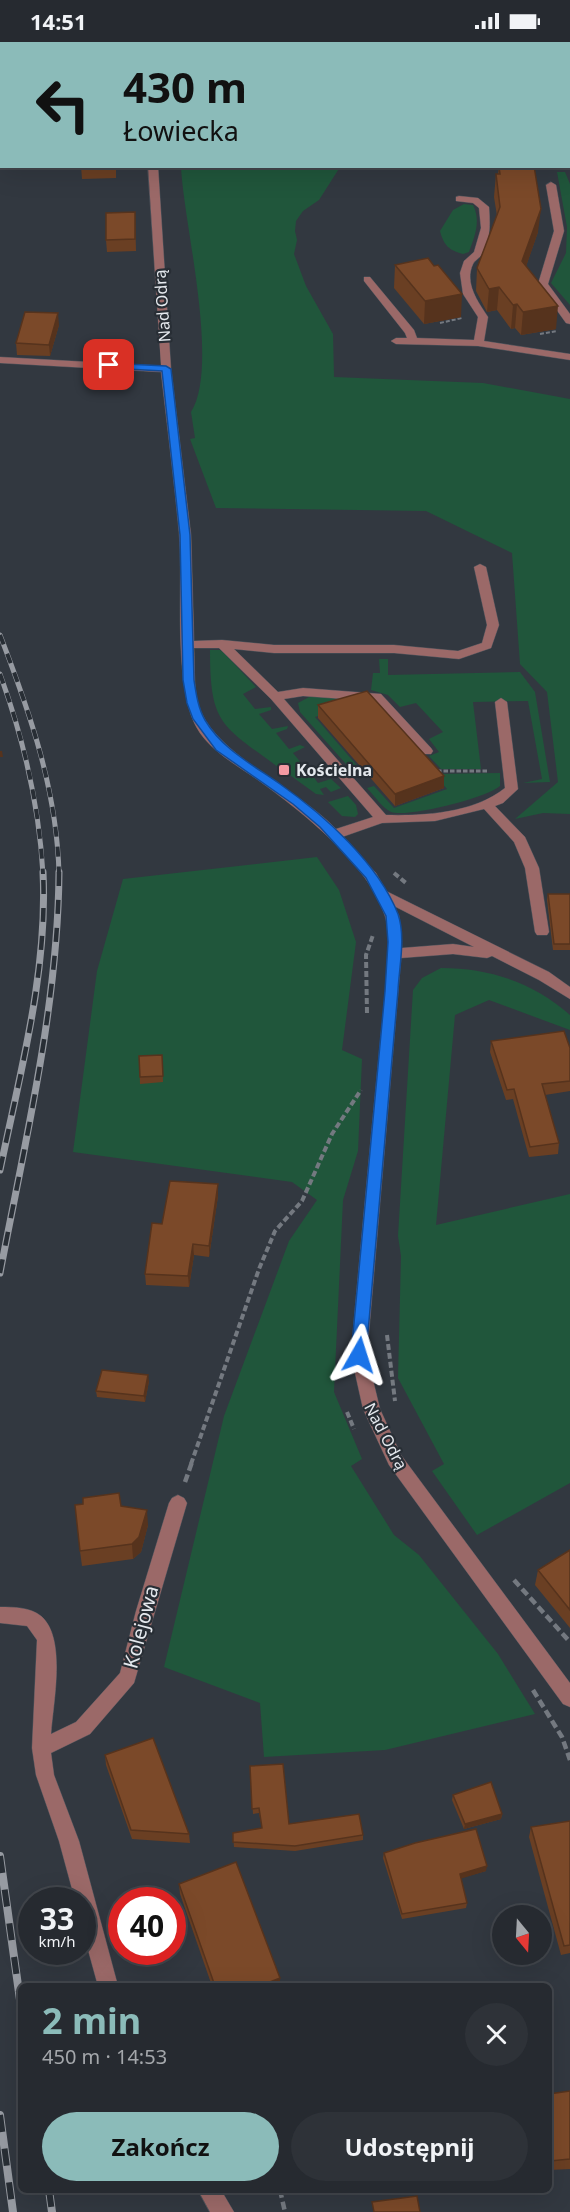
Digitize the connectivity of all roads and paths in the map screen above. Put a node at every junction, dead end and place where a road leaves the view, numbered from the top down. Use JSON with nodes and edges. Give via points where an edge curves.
{"nodes":[{"id":1,"x":153,"y":168,"type":"edge"},
{"id":2,"x":551,"y":185,"type":"dead end"},
{"id":3,"x":459,"y":199,"type":"dead end"},
{"id":4,"x":367,"y":279,"type":"dead end"},
{"id":5,"x":464,"y":315,"type":"dead end"},
{"id":6,"x":570,"y":321,"type":"edge"},
{"id":7,"x":440,"y":323,"type":"edge"},
{"id":8,"x":563,"y":331,"type":"dead end"},
{"id":9,"x":531,"y":336,"type":"edge"},
{"id":10,"x":396,"y":341,"type":"dead end"},
{"id":11,"x":412,"y":341,"type":"junction"},
{"id":12,"x":478,"y":343,"type":"junction"},
{"id":13,"x":570,"y":356,"type":"edge"},
{"id":14,"x":0,"y":360,"type":"edge"},
{"id":15,"x":166,"y":369,"type":"junction"},
{"id":16,"x":480,"y":567,"type":"dead end"},
{"id":17,"x":222,"y":644,"type":"junction"},
{"id":18,"x":188,"y":645,"type":"junction"},
{"id":19,"x":275,"y":696,"type":"junction"},
{"id":20,"x":501,"y":702,"type":"dead end"},
{"id":21,"x":428,"y":751,"type":"dead end"},
{"id":22,"x":510,"y":769,"type":"junction"},
{"id":23,"x":442,"y":772,"type":"edge"},
{"id":24,"x":486,"y":804,"type":"junction"},
{"id":25,"x":382,"y":819,"type":"junction"},
{"id":26,"x":334,"y":835,"type":"junction"},
{"id":27,"x":383,"y":895,"type":"junction"},
{"id":28,"x":376,"y":927,"type":"dead end"},
{"id":29,"x":542,"y":932,"type":"dead end"},
{"id":30,"x":394,"y":954,"type":"junction"},
{"id":31,"x":507,"y":957,"type":"junction"},
{"id":32,"x":570,"y":994,"type":"edge"},
{"id":33,"x":367,"y":1019,"type":"dead end"},
{"id":34,"x":364,"y":1095,"type":"dead end"},
{"id":35,"x":387,"y":1335,"type":"dead end"},
{"id":36,"x":395,"y":1404,"type":"dead end"},
{"id":37,"x":346,"y":1408,"type":"dead end"},
{"id":38,"x":360,"y":1439,"type":"dead end"},
{"id":39,"x":178,"y":1503,"type":"joint"},
{"id":40,"x":511,"y":1576,"type":"dead end"},
{"id":41,"x":0,"y":1615,"type":"edge"},
{"id":42,"x":570,"y":1641,"type":"edge"},
{"id":43,"x":532,"y":1689,"type":"dead end"},
{"id":44,"x":570,"y":1698,"type":"edge"},
{"id":45,"x":41,"y":1748,"type":"junction"},
{"id":46,"x":570,"y":1760,"type":"edge"},
{"id":47,"x":107,"y":1983,"type":"edge"},
{"id":48,"x":211,"y":2193,"type":"edge"},
{"id":49,"x":281,"y":2193,"type":"edge"},
{"id":50,"x":223,"y":2212,"type":"edge"},
{"id":51,"x":285,"y":2212,"type":"edge"}],
"edges":[{"from":1,"to":15,"type":"street","name":"Nad Odrą"},
{"from":2,"to":6,"type":"street","via":[[559,231],[543,284]]},
{"from":3,"to":12,"type":"street","via":[[484,207],[486,228],[478,253],[469,261],[465,273],[468,294],[483,317]]},
{"from":4,"to":11,"type":"street","via":[[410,332]]},
{"from":5,"to":7,"type":"path"},
{"from":8,"to":9,"type":"path"},
{"from":10,"to":11,"type":"street"},
{"from":11,"to":12,"type":"street"},
{"from":12,"to":13,"type":"street"},
{"from":14,"to":15,"type":"street"},
{"from":15,"to":18,"type":"street","name":"Nad Odrą","via":[[185,535]]},
{"from":16,"to":17,"type":"street","via":[[493,625],[487,645],[459,655]]},
{"from":17,"to":18,"type":"street"},
{"from":17,"to":19,"type":"street"},
{"from":18,"to":26,"type":"street","name":"Nad Odrą","via":[[191,696],[205,731],[220,747],[297,802]]},
{"from":19,"to":21,"type":"street","via":[[303,692],[377,697]]},
{"from":19,"to":25,"type":"street"},
{"from":20,"to":22,"type":"street"},
{"from":22,"to":23,"type":"path"},
{"from":22,"to":24,"type":"street","via":[[512,789]]},
{"from":24,"to":25,"type":"street","via":[[465,811]]},
{"from":24,"to":29,"type":"street","via":[[520,840],[532,868]]},
{"from":25,"to":26,"type":"street"},
{"from":26,"to":27,"type":"street","name":"Nad Odrą"},
{"from":27,"to":30,"type":"street","name":"Nad Odrą","via":[[392,916]]},
{"from":27,"to":31,"type":"street"},
{"from":28,"to":33,"type":"path","via":[[366,955]]},
{"from":30,"to":31,"type":"street","via":[[463,950]]},
{"from":30,"to":44,"type":"street","name":"Nad Odrą","via":[[359,1355],[364,1391],[395,1460]]},
{"from":31,"to":32,"type":"street"},
{"from":34,"to":39,"type":"path","via":[[365,1085],[332,1134],[302,1201],[275,1231]]},
{"from":35,"to":36,"type":"path"},
{"from":37,"to":38,"type":"path"},
{"from":39,"to":45,"type":"street","name":"Kolejowa","via":[[128,1677],[82,1728]]},
{"from":40,"to":42,"type":"path"},
{"from":41,"to":45,"type":"street","via":[[33,1620],[46,1640]]},
{"from":43,"to":46,"type":"path","via":[[562,1737]]},
{"from":45,"to":47,"type":"street","via":[[45,1774],[69,1841]]},
{"from":48,"to":50,"type":"street"},
{"from":49,"to":51,"type":"path"}]}
